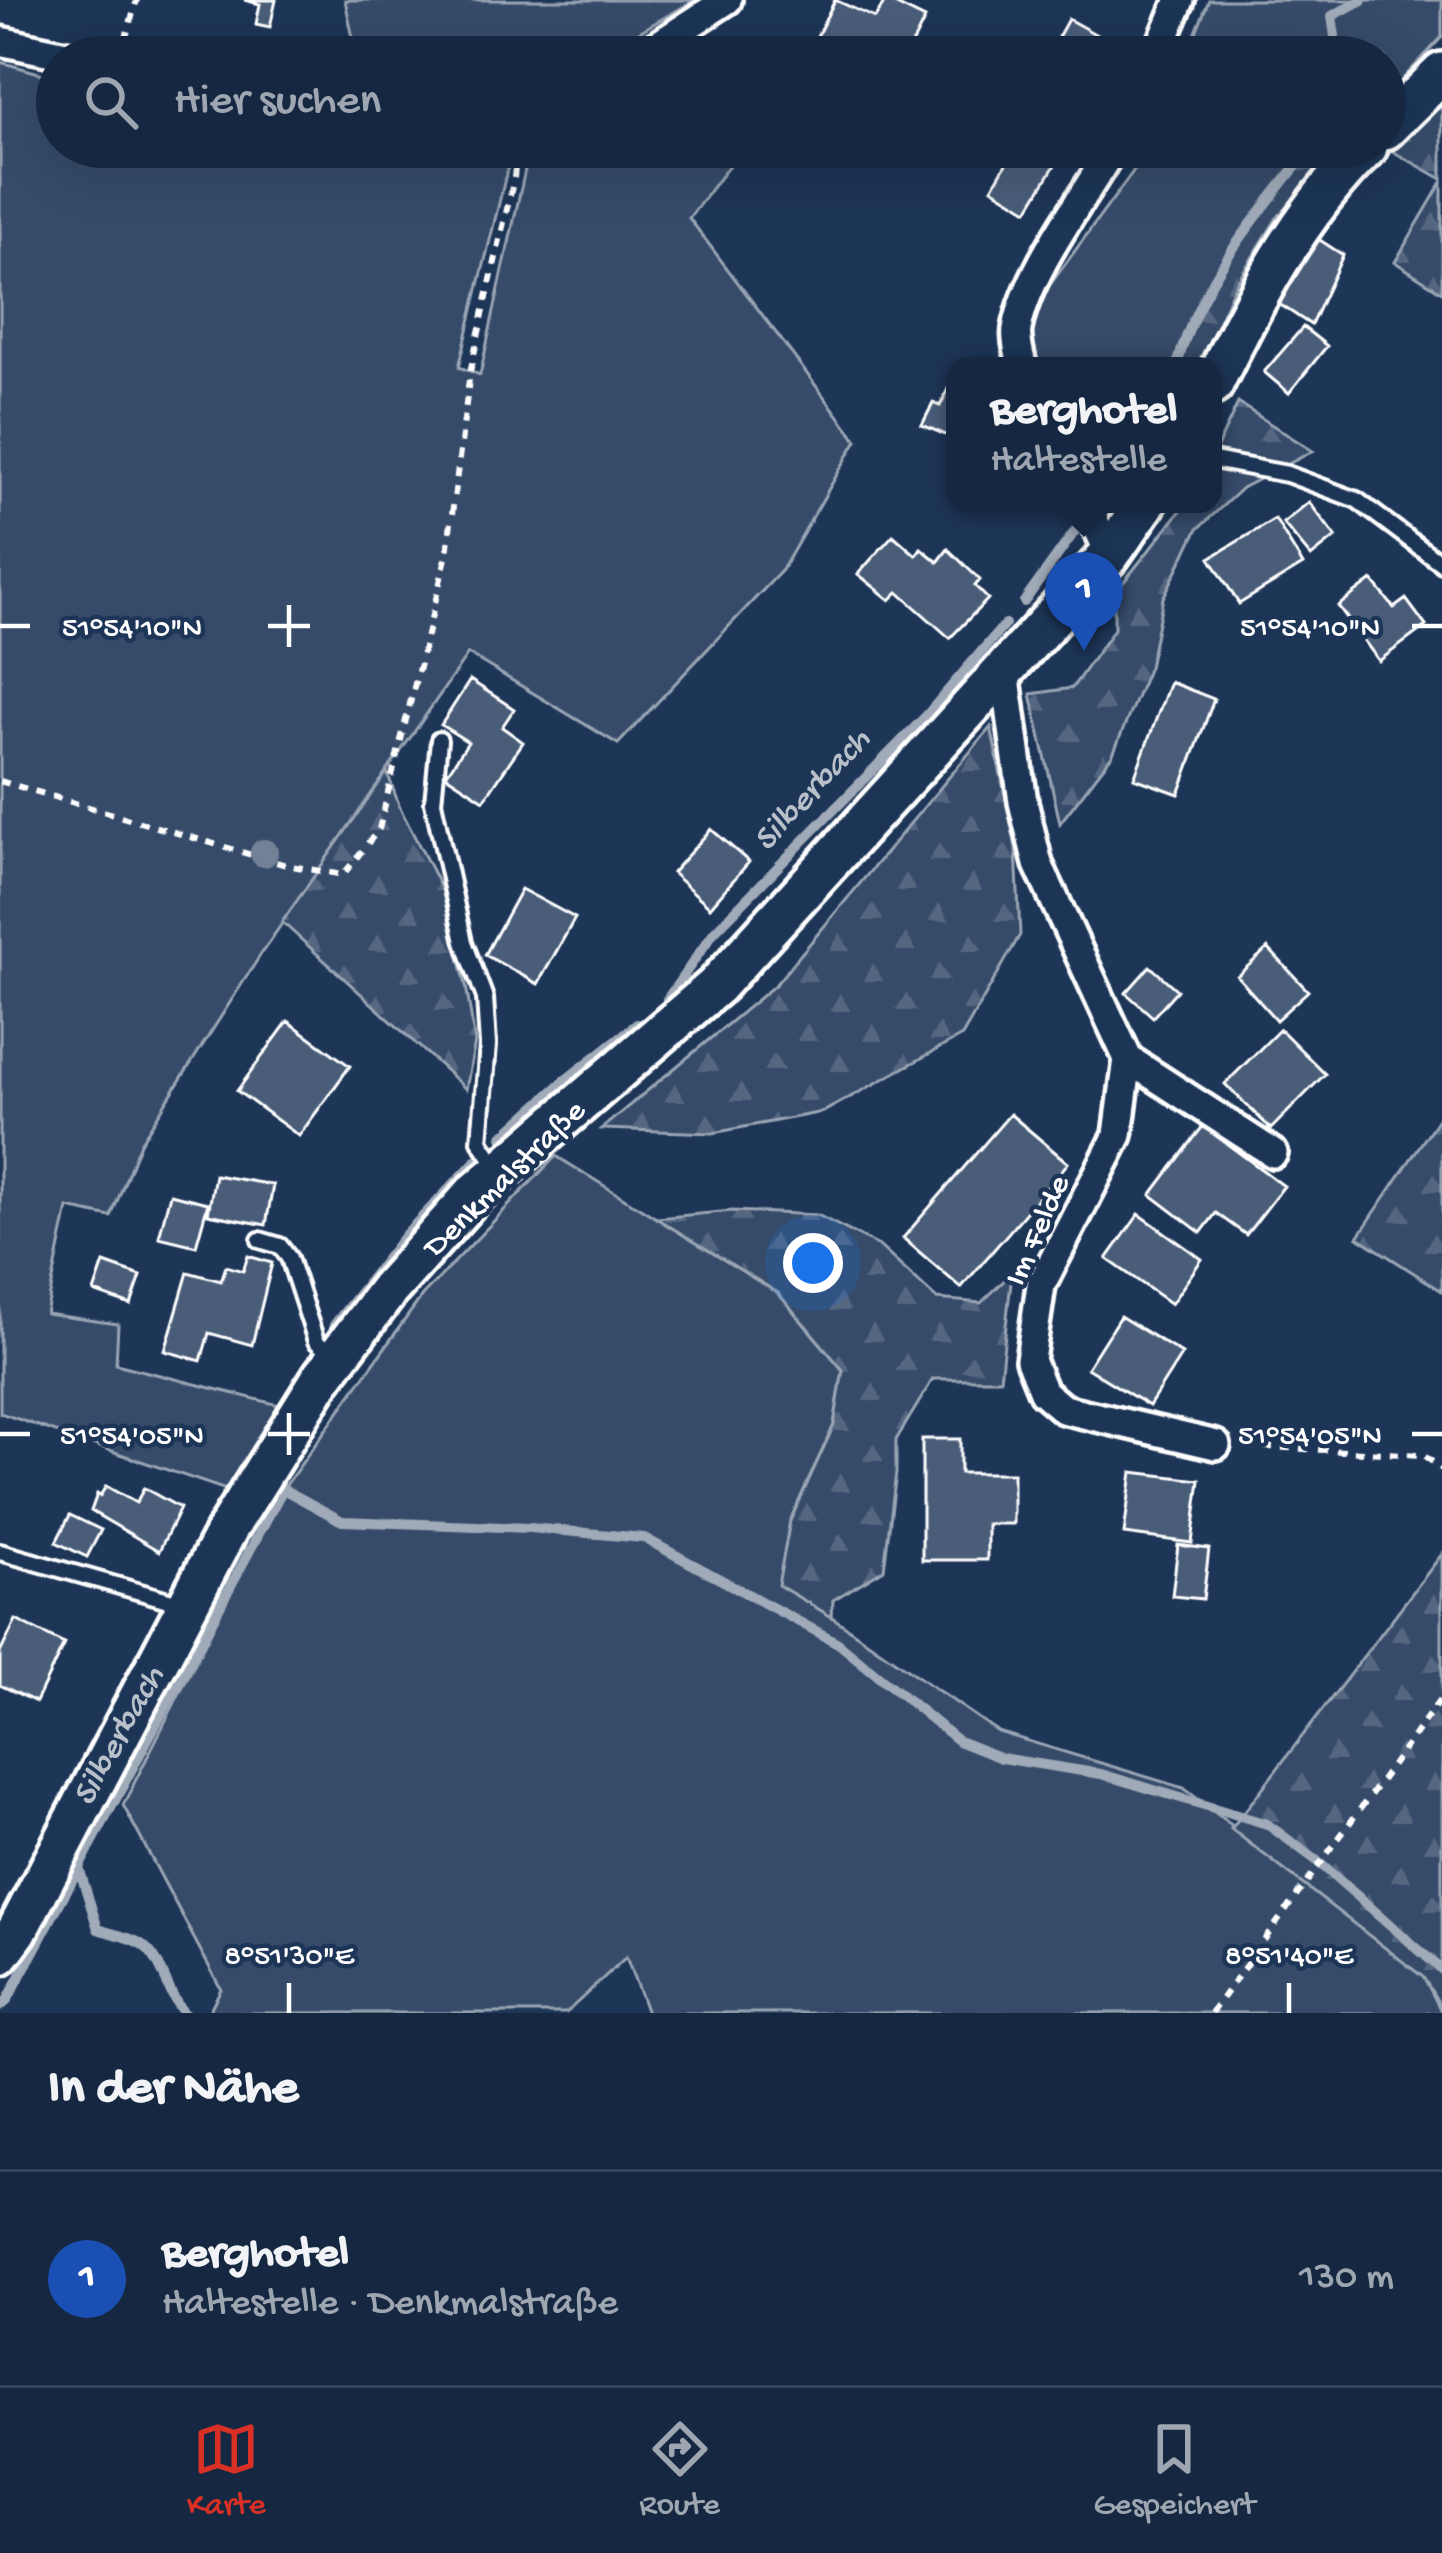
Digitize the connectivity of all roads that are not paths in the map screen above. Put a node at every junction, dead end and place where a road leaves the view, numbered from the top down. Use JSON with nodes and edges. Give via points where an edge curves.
{"nodes":[{"id":1,"x":727,"y":0,"type":"edge"},
{"id":2,"x":1180,"y":0,"type":"edge"},
{"id":3,"x":672,"y":36,"type":"edge"},
{"id":4,"x":1165,"y":36,"type":"edge"},
{"id":5,"x":0,"y":40,"type":"edge"},
{"id":6,"x":36,"y":48,"type":"edge"},
{"id":7,"x":1442,"y":74,"type":"edge"},
{"id":8,"x":1406,"y":109,"type":"edge"},
{"id":9,"x":1100,"y":168,"type":"edge"},
{"id":10,"x":1350,"y":168,"type":"edge"},
{"id":11,"x":1020,"y":357,"type":"edge"},
{"id":12,"x":1222,"y":366,"type":"edge"},
{"id":13,"x":1222,"y":462,"type":"edge"},
{"id":14,"x":1128,"y":513,"type":"edge"},
{"id":15,"x":1098,"y":529,"type":"edge"},
{"id":16,"x":1442,"y":564,"type":"edge"},
{"id":17,"x":1005,"y":671,"type":"junction"},
{"id":18,"x":440,"y":740,"type":"dead end"},
{"id":19,"x":1128,"y":1058,"type":"junction"},
{"id":20,"x":1274,"y":1153,"type":"dead end"},
{"id":21,"x":500,"y":1171,"type":"junction"},
{"id":22,"x":260,"y":1240,"type":"dead end"},
{"id":23,"x":336,"y":1359,"type":"junction"},
{"id":24,"x":1216,"y":1445,"type":"road end"},
{"id":25,"x":0,"y":1552,"type":"edge"},
{"id":26,"x":188,"y":1606,"type":"junction"},
{"id":27,"x":0,"y":1954,"type":"edge"}],
"edges":[{"from":1,"to":3,"type":"street"},
{"from":2,"to":4,"type":"street"},
{"from":5,"to":6,"type":"street"},
{"from":7,"to":8,"type":"main road"},
{"from":9,"to":11,"type":"street","via":[[1025,303],[1016,334]]},
{"from":10,"to":12,"type":"main road","via":[[1262,285]]},
{"from":13,"to":16,"type":"lane","via":[[1288,474],[1357,500]]},
{"from":14,"to":15,"type":"main road","name":"Denkmalstraße"},
{"from":15,"to":17,"type":"main road","name":"Denkmalstraße"},
{"from":17,"to":19,"type":"street","via":[[1038,864]]},
{"from":17,"to":21,"type":"main road","name":"Denkmalstraße","via":[[716,986]]},
{"from":18,"to":21,"type":"lane","via":[[433,802],[485,998],[481,1141]]},
{"from":19,"to":20,"type":"street"},
{"from":19,"to":24,"type":"street","name":"Im Felde","via":[[1118,1135],[1041,1286],[1030,1360],[1043,1392],[1063,1409]]},
{"from":21,"to":23,"type":"main road","name":"Denkmalstraße","via":[[389,1289]]},
{"from":22,"to":23,"type":"lane","via":[[289,1258],[316,1341]]},
{"from":23,"to":26,"type":"main road","name":"Denkmalstraße","via":[[272,1454]]},
{"from":25,"to":26,"type":"lane"},
{"from":26,"to":27,"type":"main road","name":"Denkmalstraße"}]}
